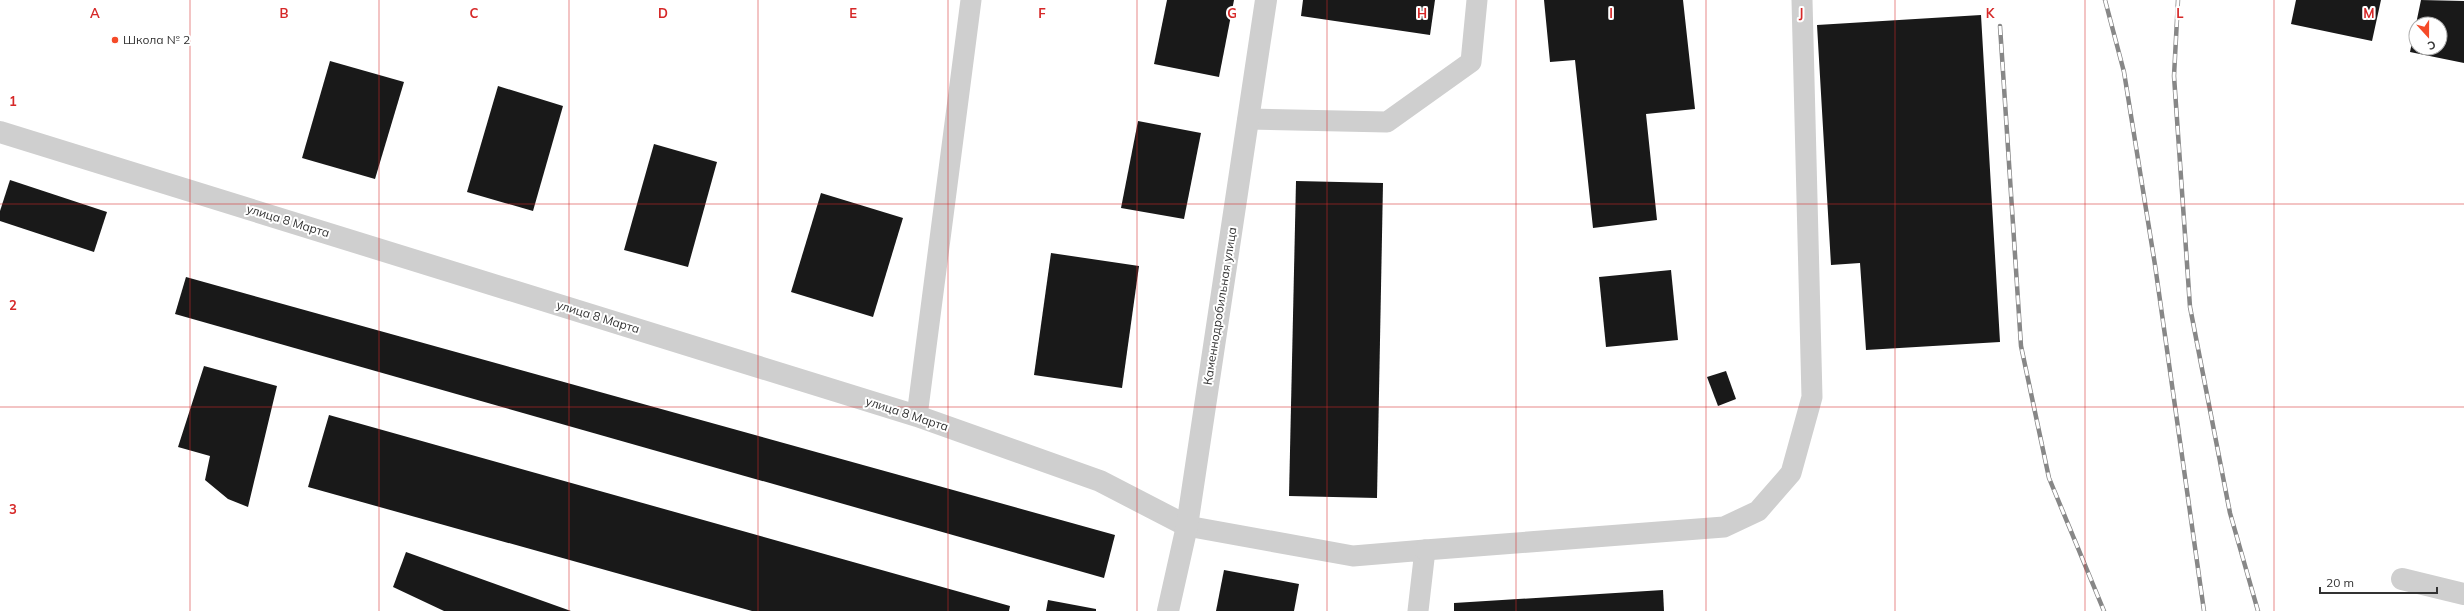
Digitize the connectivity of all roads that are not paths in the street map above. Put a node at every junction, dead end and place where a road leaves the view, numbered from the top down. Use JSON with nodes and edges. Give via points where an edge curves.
{"nodes":[{"id":1,"x":971,"y":0,"type":"edge"},
{"id":2,"x":1266,"y":0,"type":"edge"},
{"id":3,"x":1477,"y":0,"type":"edge"},
{"id":4,"x":1802,"y":0,"type":"edge"},
{"id":5,"x":1248,"y":119,"type":"junction"},
{"id":6,"x":0,"y":132,"type":"edge"},
{"id":7,"x":916,"y":416,"type":"junction"},
{"id":8,"x":1187,"y":526,"type":"junction"},
{"id":9,"x":1425,"y":550,"type":"junction"},
{"id":10,"x":2402,"y":579,"type":"dead end"},
{"id":11,"x":2464,"y":594,"type":"edge"},
{"id":12,"x":1168,"y":611,"type":"edge"},
{"id":13,"x":1418,"y":611,"type":"edge"}],
"edges":[{"from":1,"to":7,"type":"lane"},
{"from":2,"to":5,"type":"street","name":"Каменнодробильная улица"},
{"from":3,"to":5,"type":"lane","via":[[1472,62],[1387,122]]},
{"from":4,"to":9,"type":"lane","via":[[1812,397],[1791,473],[1758,511],[1724,527]]},
{"from":5,"to":8,"type":"street","name":"Каменнодробильная улица"},
{"from":6,"to":7,"type":"street","name":"улица 8 Марта"},
{"from":7,"to":8,"type":"street","name":"улица 8 Марта","via":[[1100,481]]},
{"from":8,"to":9,"type":"lane","via":[[1353,556]]},
{"from":8,"to":12,"type":"street","name":"Каменнодробильная улица"},
{"from":9,"to":13,"type":"lane"},
{"from":10,"to":11,"type":"street"}]}
